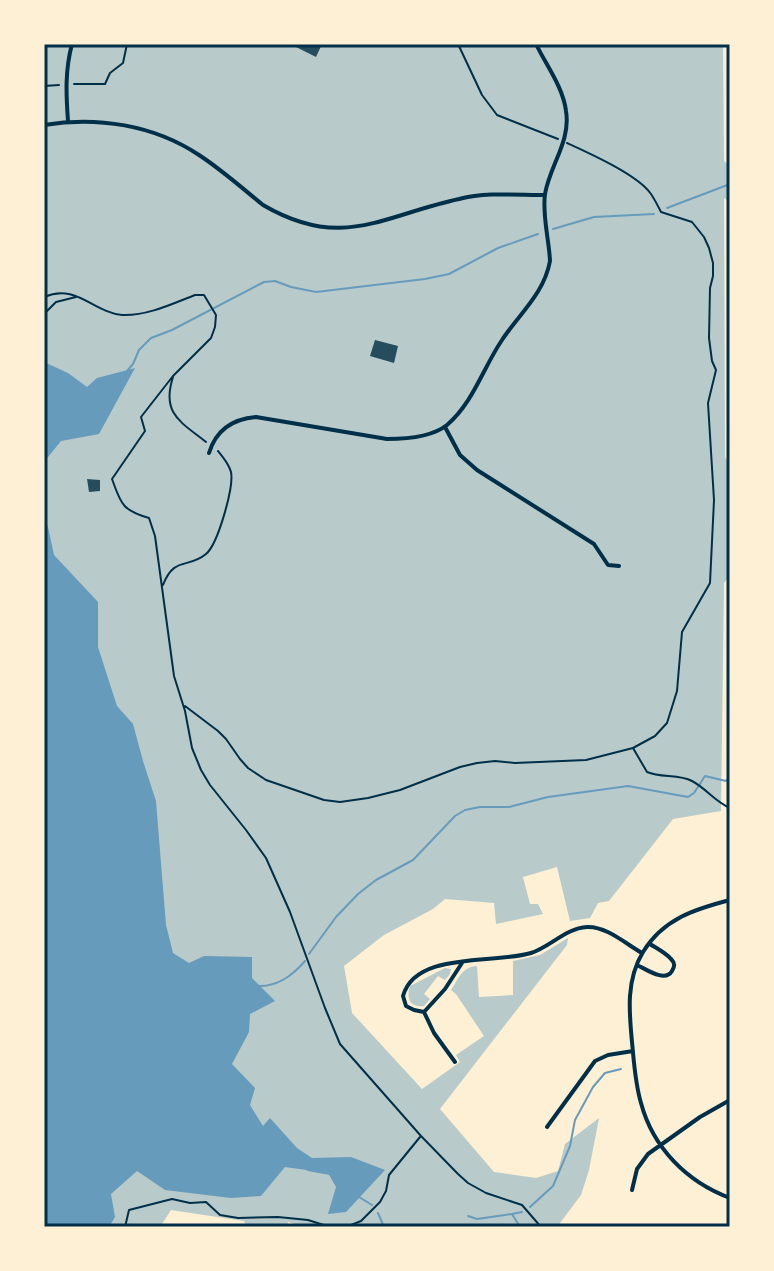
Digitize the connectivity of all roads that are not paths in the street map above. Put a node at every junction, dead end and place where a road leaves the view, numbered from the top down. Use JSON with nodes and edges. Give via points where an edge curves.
{"nodes":[{"id":1,"x":72,"y":44,"type":"edge"},
{"id":2,"x":536,"y":44,"type":"edge"},
{"id":3,"x":68,"y":122,"type":"junction"},
{"id":4,"x":44,"y":125,"type":"edge"},
{"id":5,"x":545,"y":195,"type":"junction"},
{"id":6,"x":445,"y":427,"type":"junction"},
{"id":7,"x":209,"y":453,"type":"dead end"},
{"id":8,"x":619,"y":566,"type":"dead end"},
{"id":9,"x":730,"y":900,"type":"edge"},
{"id":10,"x":650,"y":944,"type":"junction"},
{"id":11,"x":642,"y":953,"type":"junction"},
{"id":12,"x":462,"y":963,"type":"junction"},
{"id":13,"x":637,"y":965,"type":"junction"},
{"id":14,"x":424,"y":1012,"type":"junction"},
{"id":15,"x":633,"y":1051,"type":"junction"},
{"id":16,"x":455,"y":1062,"type":"dead end"},
{"id":17,"x":730,"y":1100,"type":"edge"},
{"id":18,"x":547,"y":1127,"type":"dead end"},
{"id":19,"x":661,"y":1145,"type":"junction"},
{"id":20,"x":632,"y":1190,"type":"dead end"},
{"id":21,"x":730,"y":1198,"type":"edge"}],
"edges":[{"from":1,"to":3,"type":"street"},
{"from":2,"to":5,"type":"street","via":[[566,106],[567,122]]},
{"from":3,"to":4,"type":"street"},
{"from":3,"to":5,"type":"street","via":[[124,125],[165,137],[199,155],[263,205],[318,226],[378,224],[461,198]]},
{"from":5,"to":6,"type":"street","via":[[547,275],[467,402]]},
{"from":6,"to":7,"type":"street","via":[[387,439],[246,418],[226,426]]},
{"from":6,"to":8,"type":"street","via":[[460,455],[477,470],[594,544],[608,565]]},
{"from":9,"to":10,"type":"street","via":[[678,917]]},
{"from":10,"to":11,"type":"street"},
{"from":10,"to":13,"type":"street","via":[[672,959],[673,970],[663,977]]},
{"from":11,"to":12,"type":"street","via":[[587,927],[525,955]]},
{"from":11,"to":13,"type":"street"},
{"from":12,"to":14,"type":"street"},
{"from":12,"to":14,"type":"street","via":[[429,968],[408,981],[406,1006]]},
{"from":13,"to":15,"type":"street","via":[[628,1006]]},
{"from":14,"to":16,"type":"street"},
{"from":15,"to":18,"type":"street","via":[[595,1061]]},
{"from":15,"to":19,"type":"street","via":[[642,1106]]},
{"from":17,"to":19,"type":"street"},
{"from":19,"to":20,"type":"street","via":[[641,1162]]},
{"from":19,"to":21,"type":"street","via":[[690,1176]]}]}
